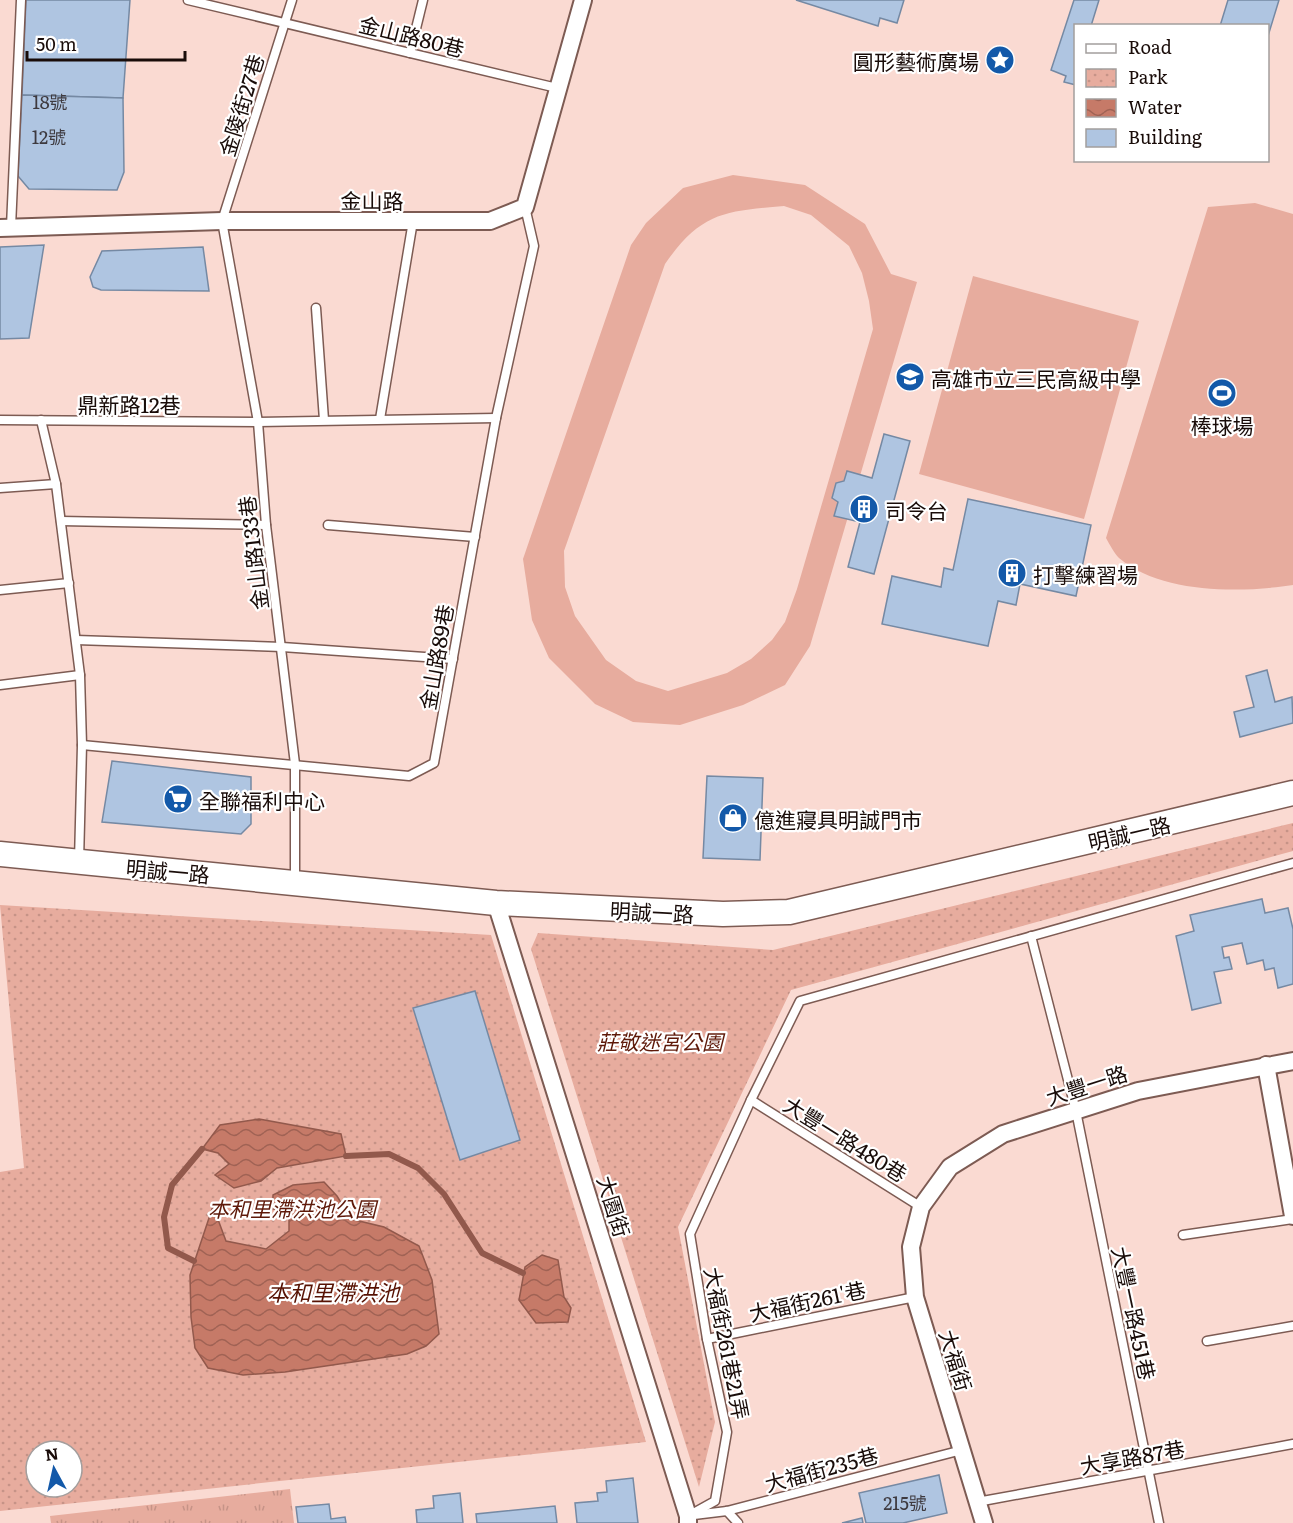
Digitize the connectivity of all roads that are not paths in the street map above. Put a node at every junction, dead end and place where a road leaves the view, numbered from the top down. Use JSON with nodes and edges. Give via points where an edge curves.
{"nodes":[{"id":1,"x":21,"y":0,"type":"edge"},
{"id":2,"x":188,"y":0,"type":"edge"},
{"id":3,"x":291,"y":0,"type":"edge"},
{"id":4,"x":423,"y":0,"type":"edge"},
{"id":5,"x":583,"y":0,"type":"edge"},
{"id":6,"x":284,"y":22,"type":"junction"},
{"id":7,"x":410,"y":53,"type":"junction"},
{"id":8,"x":557,"y":88,"type":"junction"},
{"id":9,"x":525,"y":207,"type":"junction"},
{"id":10,"x":222,"y":221,"type":"junction"},
{"id":11,"x":413,"y":221,"type":"junction"},
{"id":12,"x":5,"y":228,"type":"edge"},
{"id":13,"x":316,"y":308,"type":"dead end"},
{"id":14,"x":496,"y":418,"type":"junction"},
{"id":15,"x":380,"y":419,"type":"junction"},
{"id":16,"x":0,"y":420,"type":"edge"},
{"id":17,"x":41,"y":420,"type":"junction"},
{"id":18,"x":324,"y":420,"type":"junction"},
{"id":19,"x":258,"y":422,"type":"junction"},
{"id":20,"x":57,"y":483,"type":"junction"},
{"id":21,"x":0,"y":488,"type":"edge"},
{"id":22,"x":61,"y":521,"type":"junction"},
{"id":23,"x":266,"y":525,"type":"junction"},
{"id":24,"x":328,"y":525,"type":"dead end"},
{"id":25,"x":475,"y":537,"type":"junction"},
{"id":26,"x":69,"y":582,"type":"junction"},
{"id":27,"x":0,"y":590,"type":"edge"},
{"id":28,"x":76,"y":640,"type":"junction"},
{"id":29,"x":282,"y":647,"type":"junction"},
{"id":30,"x":453,"y":659,"type":"junction"},
{"id":31,"x":80,"y":675,"type":"junction"},
{"id":32,"x":0,"y":685,"type":"edge"},
{"id":33,"x":82,"y":745,"type":"junction"},
{"id":34,"x":295,"y":764,"type":"junction"},
{"id":35,"x":1293,"y":793,"type":"edge"},
{"id":36,"x":0,"y":854,"type":"edge"},
{"id":37,"x":79,"y":862,"type":"junction"},
{"id":38,"x":1293,"y":863,"type":"edge"},
{"id":39,"x":295,"y":883,"type":"junction"},
{"id":40,"x":496,"y":903,"type":"junction"},
{"id":41,"x":1031,"y":936,"type":"junction"},
{"id":42,"x":1293,"y":1061,"type":"edge"},
{"id":43,"x":1266,"y":1065,"type":"junction"},
{"id":44,"x":752,"y":1100,"type":"junction"},
{"id":45,"x":1076,"y":1110,"type":"junction"},
{"id":46,"x":921,"y":1207,"type":"junction"},
{"id":47,"x":1293,"y":1217,"type":"edge"},
{"id":48,"x":1183,"y":1235,"type":"dead end"},
{"id":49,"x":915,"y":1297,"type":"junction"},
{"id":50,"x":1293,"y":1326,"type":"edge"},
{"id":51,"x":707,"y":1339,"type":"junction"},
{"id":52,"x":1207,"y":1341,"type":"dead end"},
{"id":53,"x":1293,"y":1444,"type":"edge"},
{"id":54,"x":962,"y":1450,"type":"junction"},
{"id":55,"x":1149,"y":1471,"type":"junction"},
{"id":56,"x":977,"y":1502,"type":"junction"},
{"id":57,"x":728,"y":1511,"type":"junction"},
{"id":58,"x":688,"y":1519,"type":"edge"},
{"id":59,"x":738,"y":1523,"type":"edge"},
{"id":60,"x":984,"y":1523,"type":"edge"},
{"id":61,"x":1159,"y":1523,"type":"edge"}],
"edges":[{"from":1,"to":12,"type":"lane"},
{"from":2,"to":6,"type":"lane","name":"金山路80巷"},
{"from":3,"to":6,"type":"lane","name":"金陵街27巷"},
{"from":4,"to":7,"type":"lane"},
{"from":5,"to":8,"type":"street"},
{"from":6,"to":7,"type":"lane","name":"金山路80巷"},
{"from":6,"to":10,"type":"lane","name":"金陵街27巷"},
{"from":7,"to":8,"type":"lane","name":"金山路80巷"},
{"from":8,"to":9,"type":"street"},
{"from":9,"to":11,"type":"street","name":"金山路","via":[[490,222]]},
{"from":9,"to":14,"type":"lane","name":"金山路89巷","via":[[534,246]]},
{"from":10,"to":11,"type":"street","name":"金山路"},
{"from":10,"to":12,"type":"street","name":"金山路"},
{"from":10,"to":19,"type":"lane","name":"金山路133巷"},
{"from":11,"to":15,"type":"lane"},
{"from":13,"to":18,"type":"lane"},
{"from":14,"to":15,"type":"lane","name":"鼎新路12巷"},
{"from":14,"to":25,"type":"lane","name":"金山路89巷"},
{"from":15,"to":18,"type":"lane","name":"鼎新路12巷"},
{"from":16,"to":17,"type":"lane","name":"鼎新路12巷"},
{"from":17,"to":19,"type":"lane","name":"鼎新路12巷"},
{"from":17,"to":20,"type":"lane"},
{"from":18,"to":19,"type":"lane","name":"鼎新路12巷"},
{"from":19,"to":23,"type":"lane","name":"金山路133巷"},
{"from":20,"to":21,"type":"lane"},
{"from":20,"to":22,"type":"lane"},
{"from":22,"to":23,"type":"lane"},
{"from":22,"to":26,"type":"lane"},
{"from":23,"to":29,"type":"lane","name":"金山路133巷"},
{"from":24,"to":25,"type":"lane"},
{"from":25,"to":30,"type":"lane","name":"金山路89巷"},
{"from":26,"to":27,"type":"lane"},
{"from":26,"to":28,"type":"lane"},
{"from":28,"to":29,"type":"lane"},
{"from":28,"to":31,"type":"lane"},
{"from":29,"to":30,"type":"lane"},
{"from":29,"to":34,"type":"lane","name":"金山路133巷"},
{"from":30,"to":34,"type":"lane","name":"金山路89巷","via":[[434,763],[409,776]]},
{"from":31,"to":32,"type":"lane"},
{"from":31,"to":33,"type":"lane"},
{"from":33,"to":34,"type":"lane","name":"金山路89巷"},
{"from":33,"to":37,"type":"lane"},
{"from":34,"to":39,"type":"lane","name":"金山路133巷"},
{"from":35,"to":40,"type":"street","name":"明誠一路","via":[[789,912],[723,914]]},
{"from":36,"to":37,"type":"street","name":"明誠一路"},
{"from":37,"to":39,"type":"street","name":"明誠一路"},
{"from":38,"to":41,"type":"lane"},
{"from":39,"to":40,"type":"street","name":"明誠一路"},
{"from":40,"to":58,"type":"street","name":"大園街"},
{"from":41,"to":44,"type":"lane","via":[[800,1001]]},
{"from":41,"to":45,"type":"lane","name":"大豐一路451巷"},
{"from":42,"to":43,"type":"street","name":"大豐一路"},
{"from":43,"to":45,"type":"street","name":"大豐一路","via":[[1138,1091]]},
{"from":43,"to":47,"type":"street"},
{"from":44,"to":46,"type":"lane","name":"大豐一路480巷"},
{"from":44,"to":51,"type":"lane","name":"大福街261巷21弄","via":[[690,1234]]},
{"from":45,"to":46,"type":"street","name":"大豐一路","via":[[1002,1134],[950,1167]]},
{"from":45,"to":55,"type":"lane","name":"大豐一路451巷"},
{"from":46,"to":49,"type":"street","name":"大福街","via":[[911,1247]]},
{"from":47,"to":48,"type":"lane"},
{"from":49,"to":51,"type":"lane","name":"大福街261'巷"},
{"from":49,"to":54,"type":"street","name":"大福街"},
{"from":50,"to":52,"type":"lane"},
{"from":51,"to":58,"type":"lane","name":"大福街261巷21弄","via":[[727,1432],[715,1501]]},
{"from":53,"to":55,"type":"lane","name":"大享路87巷"},
{"from":54,"to":56,"type":"street","name":"大福街"},
{"from":54,"to":57,"type":"lane","name":"大福街235巷"},
{"from":55,"to":56,"type":"lane","name":"大享路87巷"},
{"from":55,"to":61,"type":"lane","name":"大豐一路451巷"},
{"from":56,"to":60,"type":"street","name":"大福街"},
{"from":57,"to":58,"type":"lane","name":"大福街235巷"},
{"from":57,"to":59,"type":"lane"}]}
